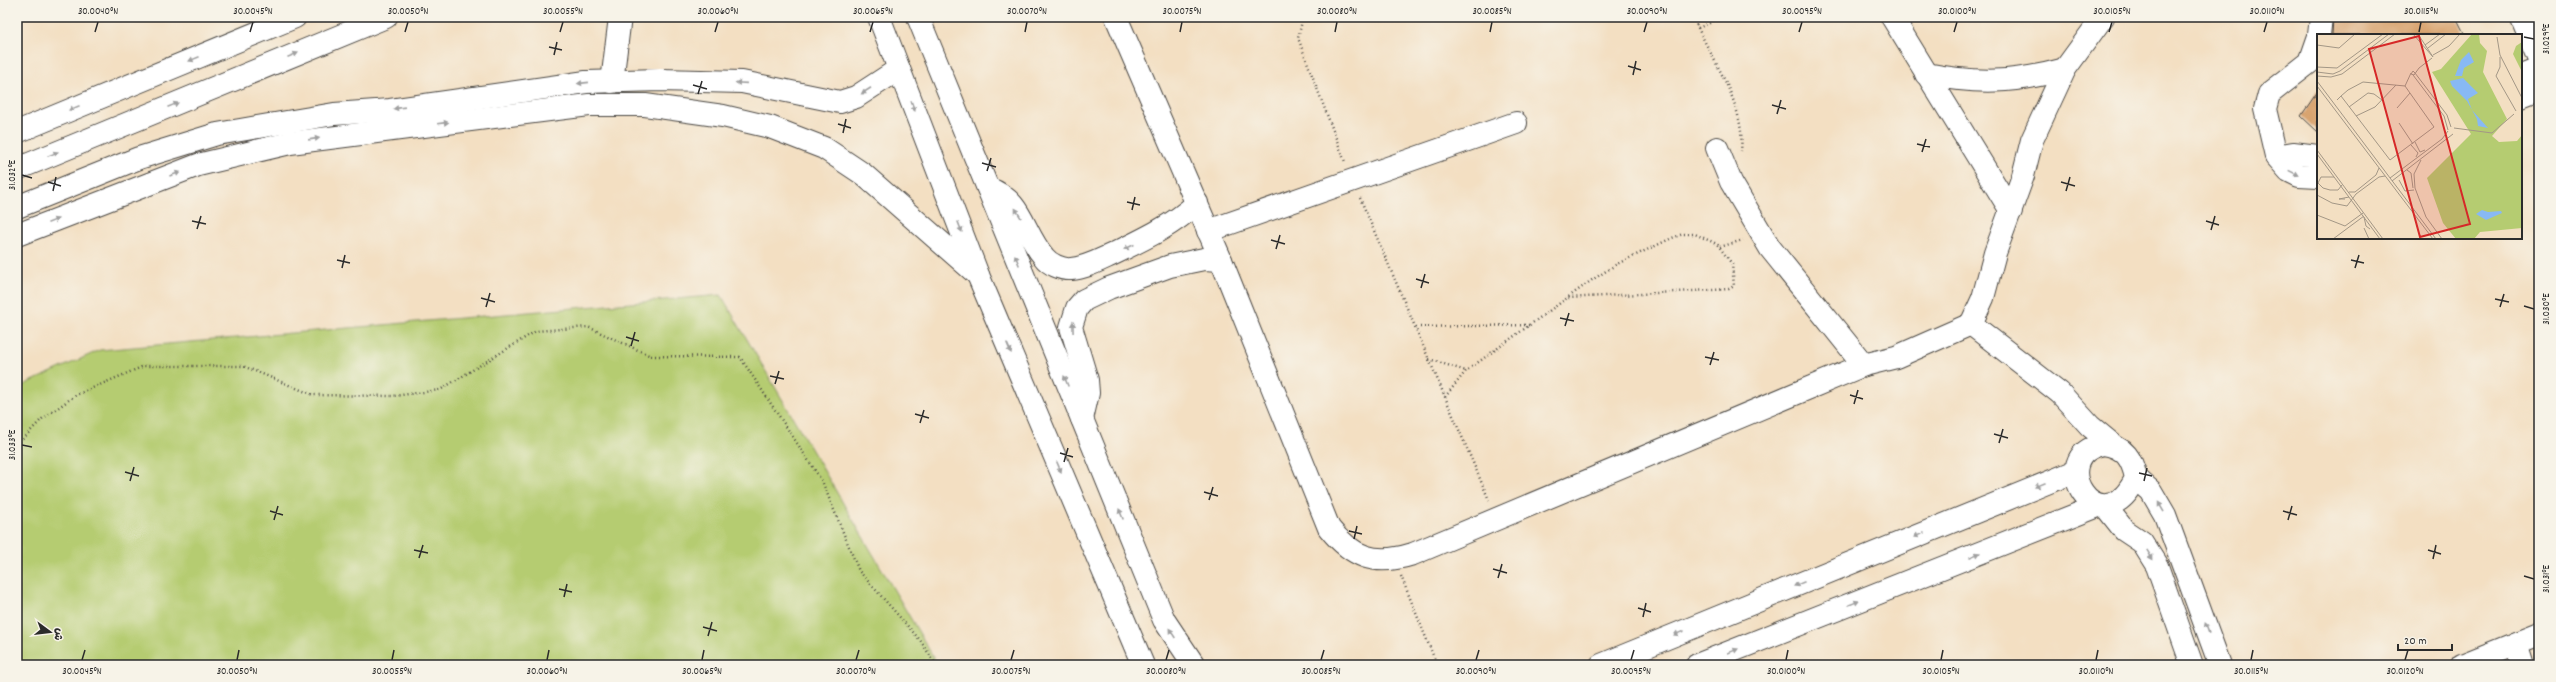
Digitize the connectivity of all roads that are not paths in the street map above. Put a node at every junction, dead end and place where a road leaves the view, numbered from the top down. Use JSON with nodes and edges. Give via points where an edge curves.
{"nodes":[{"id":1,"x":295,"y":17,"type":"edge"},
{"id":2,"x":386,"y":17,"type":"edge"},
{"id":3,"x":620,"y":17,"type":"edge"},
{"id":4,"x":879,"y":17,"type":"edge"},
{"id":5,"x":918,"y":17,"type":"edge"},
{"id":6,"x":1116,"y":17,"type":"edge"},
{"id":7,"x":1892,"y":17,"type":"edge"},
{"id":8,"x":2103,"y":17,"type":"edge"},
{"id":9,"x":2321,"y":17,"type":"edge"},
{"id":10,"x":2521,"y":17,"type":"edge"},
{"id":11,"x":2319,"y":34,"type":"edge"},
{"id":12,"x":2317,"y":43,"type":"edge"},
{"id":13,"x":220,"y":48,"type":"junction"},
{"id":14,"x":2539,"y":60,"type":"edge"},
{"id":15,"x":899,"y":69,"type":"junction"},
{"id":16,"x":2065,"y":69,"type":"junction"},
{"id":17,"x":2539,"y":69,"type":"edge"},
{"id":18,"x":1926,"y":74,"type":"junction"},
{"id":19,"x":2522,"y":76,"type":"edge"},
{"id":20,"x":232,"y":80,"type":"junction"},
{"id":21,"x":644,"y":80,"type":"junction"},
{"id":22,"x":612,"y":82,"type":"junction"},
{"id":23,"x":2539,"y":90,"type":"edge"},
{"id":24,"x":2522,"y":97,"type":"edge"},
{"id":25,"x":645,"y":104,"type":"junction"},
{"id":26,"x":1516,"y":123,"type":"dead end"},
{"id":27,"x":280,"y":124,"type":"junction"},
{"id":28,"x":17,"y":132,"type":"edge"},
{"id":29,"x":290,"y":143,"type":"junction"},
{"id":30,"x":1717,"y":148,"type":"dead end"},
{"id":31,"x":2276,"y":156,"type":"junction"},
{"id":32,"x":2317,"y":156,"type":"edge"},
{"id":33,"x":17,"y":169,"type":"edge"},
{"id":34,"x":2317,"y":177,"type":"edge"},
{"id":35,"x":988,"y":188,"type":"junction"},
{"id":36,"x":1197,"y":203,"type":"junction"},
{"id":37,"x":17,"y":207,"type":"edge"},
{"id":38,"x":2011,"y":211,"type":"junction"},
{"id":39,"x":1208,"y":231,"type":"junction"},
{"id":40,"x":1155,"y":234,"type":"junction"},
{"id":41,"x":17,"y":235,"type":"edge"},
{"id":42,"x":1221,"y":260,"type":"junction"},
{"id":43,"x":1095,"y":262,"type":"junction"},
{"id":44,"x":1170,"y":266,"type":"junction"},
{"id":45,"x":978,"y":275,"type":"junction"},
{"id":46,"x":1109,"y":288,"type":"junction"},
{"id":47,"x":1972,"y":324,"type":"junction"},
{"id":48,"x":1864,"y":365,"type":"junction"},
{"id":49,"x":1082,"y":419,"type":"junction"},
{"id":50,"x":2113,"y":445,"type":"junction"},
{"id":51,"x":2076,"y":471,"type":"junction"},
{"id":52,"x":2136,"y":478,"type":"junction"},
{"id":53,"x":2102,"y":506,"type":"junction"},
{"id":54,"x":2539,"y":634,"type":"edge"},
{"id":55,"x":2516,"y":643,"type":"junction"},
{"id":56,"x":1143,"y":665,"type":"edge"},
{"id":57,"x":1194,"y":665,"type":"edge"},
{"id":58,"x":1601,"y":665,"type":"edge"},
{"id":59,"x":1697,"y":665,"type":"edge"},
{"id":60,"x":2192,"y":665,"type":"edge"},
{"id":61,"x":2220,"y":665,"type":"edge"},
{"id":62,"x":2462,"y":665,"type":"edge"},
{"id":63,"x":2523,"y":665,"type":"edge"}],
"edges":[{"from":1,"to":13,"type":"street"},
{"from":20,"to":2,"type":"street","one_way":true},
{"from":3,"to":22,"type":"street"},
{"from":4,"to":15,"type":"street"},
{"from":5,"to":35,"type":"street"},
{"from":6,"to":36,"type":"street"},
{"from":7,"to":18,"type":"street"},
{"from":8,"to":16,"type":"street"},
{"from":9,"to":11,"type":"street"},
{"from":10,"to":14,"type":"street"},
{"from":12,"to":31,"type":"street","via":[[2314,56],[2305,68],[2269,94],[2265,109]]},
{"from":13,"to":20,"type":"street"},
{"from":13,"to":28,"type":"street","one_way":true},
{"from":15,"to":21,"type":"street","one_way":true,"via":[[856,97],[840,102],[742,82]]},
{"from":15,"to":45,"type":"street","one_way":true},
{"from":16,"to":18,"type":"street","via":[[2031,78],[1996,82],[1960,80]]},
{"from":16,"to":38,"type":"street","via":[[2032,140]]},
{"from":17,"to":19,"type":"street"},
{"from":18,"to":38,"type":"street"},
{"from":33,"to":20,"type":"street","one_way":true},
{"from":21,"to":22,"type":"street"},
{"from":21,"to":25,"type":"street"},
{"from":22,"to":27,"type":"street","one_way":true,"via":[[586,82],[390,110],[334,114]]},
{"from":23,"to":24,"type":"street"},
{"from":29,"to":25,"type":"street","one_way":true,"via":[[589,105]]},
{"from":25,"to":45,"type":"street","via":[[770,126],[824,148],[863,174]]},
{"from":26,"to":39,"type":"street"},
{"from":27,"to":29,"type":"street"},
{"from":27,"to":37,"type":"street","via":[[217,134],[139,158]]},
{"from":41,"to":29,"type":"street","one_way":true,"via":[[198,165]]},
{"from":30,"to":48,"type":"street","via":[[1731,182],[1770,248]]},
{"from":31,"to":32,"type":"street","via":[[2293,153]]},
{"from":31,"to":34,"type":"street","one_way":true,"via":[[2289,171],[2298,176]]},
{"from":43,"to":35,"type":"street","one_way":true,"via":[[1070,270],[1045,259],[1013,204],[1000,193]]},
{"from":49,"to":35,"type":"street","one_way":true},
{"from":36,"to":39,"type":"street"},
{"from":36,"to":40,"type":"street"},
{"from":38,"to":47,"type":"street"},
{"from":39,"to":42,"type":"street"},
{"from":40,"to":43,"type":"street","one_way":true},
{"from":40,"to":44,"type":"street","via":[[1155,254],[1164,264]]},
{"from":42,"to":44,"type":"street"},
{"from":42,"to":48,"type":"street","via":[[1329,528],[1341,543],[1357,554],[1375,560],[1394,560],[1497,519]]},
{"from":43,"to":46,"type":"street","via":[[1106,267],[1109,272]]},
{"from":44,"to":46,"type":"street"},
{"from":45,"to":56,"type":"street","one_way":true},
{"from":49,"to":46,"type":"street","one_way":true,"via":[[1088,387],[1073,337],[1073,317],[1084,300]]},
{"from":47,"to":48,"type":"street","via":[[1896,357]]},
{"from":47,"to":50,"type":"street","via":[[2060,393],[2090,426]]},
{"from":57,"to":49,"type":"street","one_way":true,"via":[[1164,620]]},
{"from":50,"to":51,"type":"street","via":[[2096,446],[2089,450],[2082,455]]},
{"from":50,"to":52,"type":"street","via":[[2128,455]]},
{"from":51,"to":53,"type":"street","via":[[2082,492]]},
{"from":51,"to":58,"type":"street","one_way":true},
{"from":52,"to":53,"type":"street","via":[[2124,498]]},
{"from":61,"to":52,"type":"street","one_way":true,"via":[[2165,515],[2151,491]]},
{"from":59,"to":53,"type":"street","one_way":true},
{"from":53,"to":60,"type":"street","one_way":true,"via":[[2124,530],[2142,542],[2157,566]]},
{"from":54,"to":55,"type":"street"},
{"from":55,"to":62,"type":"street"},
{"from":55,"to":63,"type":"street"}]}
